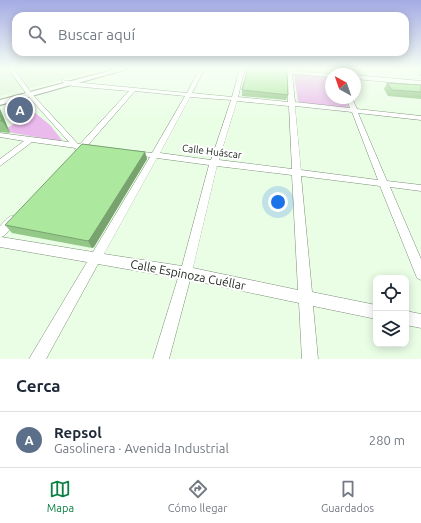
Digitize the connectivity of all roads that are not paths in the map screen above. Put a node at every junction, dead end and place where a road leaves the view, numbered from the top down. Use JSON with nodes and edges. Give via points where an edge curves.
{"nodes":[{"id":1,"x":22,"y":85,"type":"edge"},
{"id":2,"x":58,"y":85,"type":"edge"},
{"id":3,"x":90,"y":85,"type":"edge"},
{"id":4,"x":193,"y":85,"type":"edge"},
{"id":5,"x":240,"y":85,"type":"edge"},
{"id":6,"x":289,"y":85,"type":"edge"},
{"id":7,"x":133,"y":90,"type":"junction"},
{"id":8,"x":28,"y":93,"type":"junction"},
{"id":9,"x":188,"y":94,"type":"junction"},
{"id":10,"x":0,"y":98,"type":"edge"},
{"id":11,"x":235,"y":98,"type":"junction"},
{"id":12,"x":0,"y":103,"type":"edge"},
{"id":13,"x":292,"y":104,"type":"junction"},
{"id":14,"x":352,"y":104,"type":"edge"},
{"id":15,"x":354,"y":110,"type":"junction"},
{"id":16,"x":421,"y":118,"type":"edge"},
{"id":17,"x":1,"y":136,"type":"dead end"},
{"id":18,"x":30,"y":140,"type":"junction"},
{"id":19,"x":79,"y":146,"type":"junction"},
{"id":20,"x":104,"y":149,"type":"edge"},
{"id":21,"x":126,"y":152,"type":"edge"},
{"id":22,"x":155,"y":155,"type":"junction"},
{"id":23,"x":71,"y":158,"type":"edge"},
{"id":24,"x":214,"y":162,"type":"junction"},
{"id":25,"x":0,"y":163,"type":"edge"},
{"id":26,"x":296,"y":172,"type":"junction"},
{"id":27,"x":385,"y":183,"type":"junction"},
{"id":28,"x":421,"y":188,"type":"edge"},
{"id":29,"x":22,"y":210,"type":"edge"},
{"id":30,"x":0,"y":233,"type":"edge"},
{"id":31,"x":0,"y":242,"type":"edge"},
{"id":32,"x":95,"y":258,"type":"junction"},
{"id":33,"x":186,"y":273,"type":"junction"},
{"id":34,"x":421,"y":274,"type":"edge"},
{"id":35,"x":306,"y":299,"type":"junction"},
{"id":36,"x":373,"y":311,"type":"edge"},
{"id":37,"x":409,"y":319,"type":"edge"},
{"id":38,"x":421,"y":321,"type":"edge"},
{"id":39,"x":37,"y":359,"type":"edge"},
{"id":40,"x":161,"y":359,"type":"edge"},
{"id":41,"x":310,"y":359,"type":"edge"}],
"edges":[{"from":1,"to":8,"type":"street"},
{"from":2,"to":8,"type":"main road"},
{"from":3,"to":7,"type":"street"},
{"from":4,"to":9,"type":"street"},
{"from":5,"to":11,"type":"street"},
{"from":6,"to":13,"type":"street"},
{"from":7,"to":9,"type":"street"},
{"from":7,"to":19,"type":"street"},
{"from":8,"to":10,"type":"main road"},
{"from":8,"to":12,"type":"main road"},
{"from":8,"to":19,"type":"street"},
{"from":9,"to":11,"type":"street"},
{"from":9,"to":22,"type":"street"},
{"from":11,"to":13,"type":"street"},
{"from":11,"to":24,"type":"street"},
{"from":13,"to":15,"type":"street"},
{"from":13,"to":26,"type":"street"},
{"from":14,"to":15,"type":"street"},
{"from":15,"to":16,"type":"street"},
{"from":15,"to":27,"type":"street"},
{"from":17,"to":18,"type":"street"},
{"from":18,"to":19,"type":"street"},
{"from":18,"to":25,"type":"street"},
{"from":19,"to":20,"type":"street"},
{"from":19,"to":23,"type":"street"},
{"from":21,"to":22,"type":"street","name":"Calle Huáscar"},
{"from":22,"to":24,"type":"street","name":"Calle Huáscar"},
{"from":22,"to":32,"type":"street"},
{"from":24,"to":26,"type":"street","name":"Calle Huáscar"},
{"from":24,"to":33,"type":"street"},
{"from":26,"to":27,"type":"street","name":"Calle Huáscar"},
{"from":26,"to":35,"type":"street"},
{"from":27,"to":28,"type":"street","name":"Calle Huáscar"},
{"from":27,"to":34,"type":"street"},
{"from":29,"to":30,"type":"street"},
{"from":31,"to":32,"type":"street","name":"Calle Espinoza Cuéllar"},
{"from":32,"to":33,"type":"street","name":"Calle Espinoza Cuéllar"},
{"from":32,"to":39,"type":"street"},
{"from":33,"to":35,"type":"street","name":"Calle Espinoza Cuéllar"},
{"from":33,"to":40,"type":"street"},
{"from":35,"to":36,"type":"street","name":"Calle Espinoza Cuéllar"},
{"from":35,"to":41,"type":"street"},
{"from":37,"to":38,"type":"street"}]}
